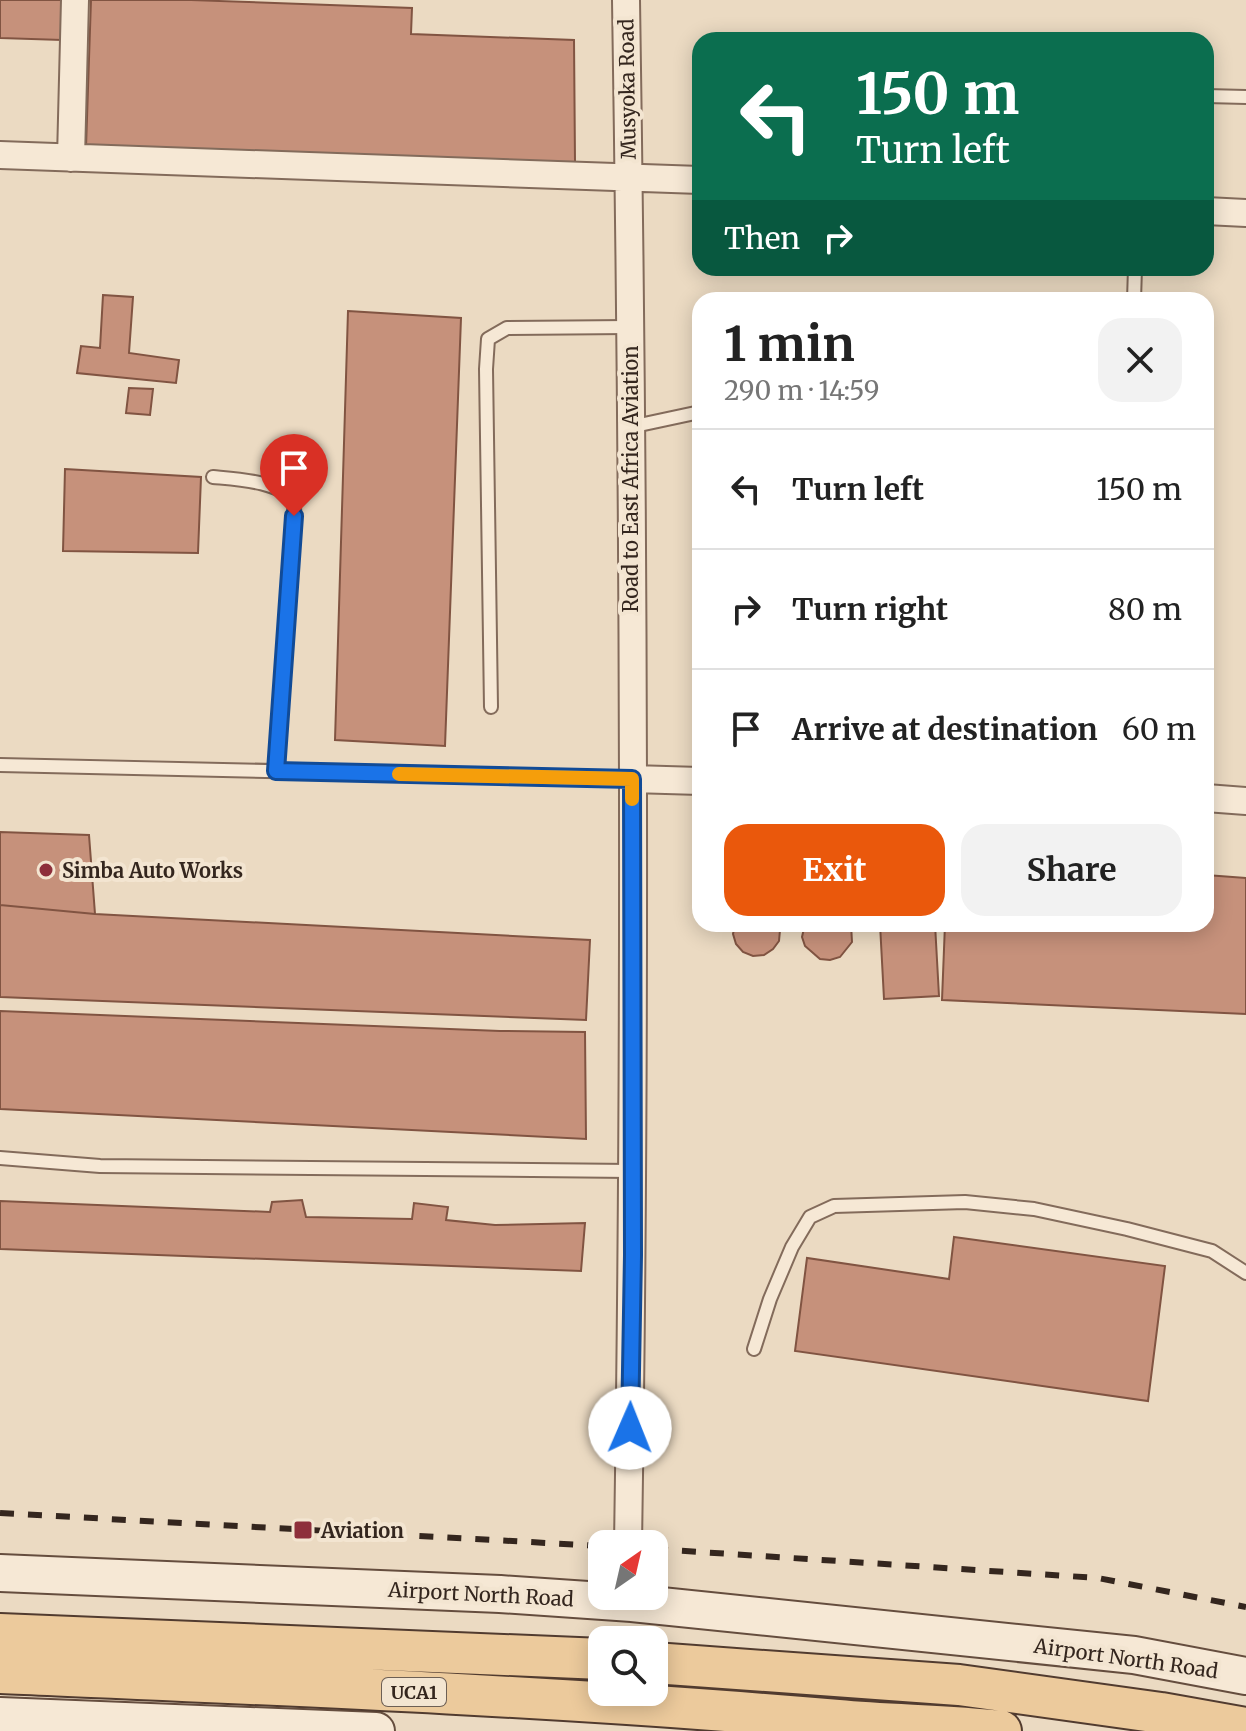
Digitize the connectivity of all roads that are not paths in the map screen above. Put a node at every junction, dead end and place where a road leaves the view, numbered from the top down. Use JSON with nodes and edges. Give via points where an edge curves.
{"nodes":[{"id":1,"x":75,"y":0,"type":"edge"},
{"id":2,"x":626,"y":0,"type":"edge"},
{"id":3,"x":1214,"y":96,"type":"edge"},
{"id":4,"x":1246,"y":97,"type":"edge"},
{"id":5,"x":0,"y":155,"type":"edge"},
{"id":6,"x":71,"y":158,"type":"junction"},
{"id":7,"x":628,"y":178,"type":"junction"},
{"id":8,"x":692,"y":180,"type":"edge"},
{"id":9,"x":1214,"y":211,"type":"edge"},
{"id":10,"x":1246,"y":213,"type":"edge"},
{"id":11,"x":629,"y":327,"type":"junction"},
{"id":12,"x":692,"y":414,"type":"edge"},
{"id":13,"x":630,"y":427,"type":"junction"},
{"id":14,"x":213,"y":477,"type":"dead end"},
{"id":15,"x":491,"y":707,"type":"dead end"},
{"id":16,"x":0,"y":765,"type":"edge"},
{"id":17,"x":276,"y":771,"type":"junction"},
{"id":18,"x":632,"y":779,"type":"junction"},
{"id":19,"x":692,"y":781,"type":"edge"},
{"id":20,"x":1214,"y":799,"type":"edge"},
{"id":21,"x":1246,"y":801,"type":"edge"},
{"id":22,"x":0,"y":1158,"type":"edge"},
{"id":23,"x":631,"y":1171,"type":"junction"},
{"id":24,"x":1246,"y":1273,"type":"edge"},
{"id":25,"x":754,"y":1349,"type":"dead end"},
{"id":26,"x":628,"y":1530,"type":"edge"},
{"id":27,"x":0,"y":1573,"type":"edge"},
{"id":28,"x":588,"y":1598,"type":"edge"},
{"id":29,"x":668,"y":1604,"type":"edge"},
{"id":30,"x":0,"y":1634,"type":"edge"},
{"id":31,"x":588,"y":1658,"type":"edge"},
{"id":32,"x":668,"y":1664,"type":"edge"},
{"id":33,"x":0,"y":1673,"type":"edge"},
{"id":34,"x":1246,"y":1676,"type":"edge"},
{"id":35,"x":0,"y":1716,"type":"edge"},
{"id":36,"x":826,"y":1725,"type":"edge"},
{"id":37,"x":1246,"y":1728,"type":"edge"},
{"id":38,"x":376,"y":1731,"type":"edge"},
{"id":39,"x":1001,"y":1731,"type":"edge"}],
"edges":[{"from":1,"to":6,"type":"street"},
{"from":2,"to":7,"type":"street","name":"Musyoka Road"},
{"from":3,"to":4,"type":"lane"},
{"from":5,"to":6,"type":"street"},
{"from":6,"to":7,"type":"street"},
{"from":7,"to":8,"type":"street"},
{"from":7,"to":11,"type":"street","name":"Road to East Africa Aviation"},
{"from":9,"to":10,"type":"street"},
{"from":11,"to":13,"type":"street","name":"Road to East Africa Aviation"},
{"from":11,"to":15,"type":"lane","via":[[507,328],[488,339]]},
{"from":12,"to":13,"type":"lane"},
{"from":13,"to":18,"type":"street","name":"Road to East Africa Aviation"},
{"from":14,"to":17,"type":"lane","via":[[252,481],[282,492],[293,503]]},
{"from":16,"to":17,"type":"lane"},
{"from":17,"to":18,"type":"lane"},
{"from":18,"to":19,"type":"street"},
{"from":18,"to":23,"type":"street","name":"Road to East Africa Aviation"},
{"from":20,"to":21,"type":"street"},
{"from":22,"to":23,"type":"lane","via":[[100,1166]]},
{"from":23,"to":26,"type":"street","name":"Road to East Africa Aviation"},
{"from":24,"to":25,"type":"lane","via":[[1212,1251],[1034,1209],[965,1202],[834,1206],[810,1217],[792,1247]]},
{"from":27,"to":28,"type":"main road","name":"Airport North Road"},
{"from":29,"to":34,"type":"main road","name":"Airport North Road","via":[[1134,1655]]},
{"from":30,"to":31,"type":"main road","number":"UCA1"},
{"from":32,"to":37,"type":"main road","via":[[959,1685]]},
{"from":33,"to":36,"type":"main road","number":"UCA1","via":[[570,1699]]},
{"from":35,"to":38,"type":"main road","number":"UCA1"},
{"from":36,"to":39,"type":"main road","number":"UCA1","via":[[948,1725]]}]}
